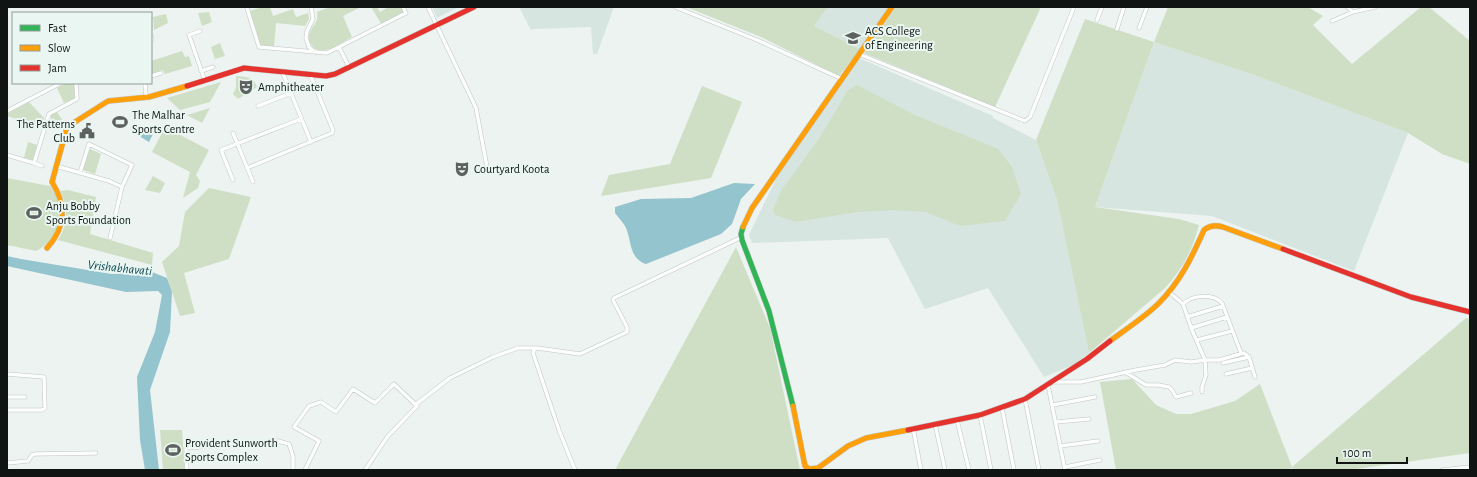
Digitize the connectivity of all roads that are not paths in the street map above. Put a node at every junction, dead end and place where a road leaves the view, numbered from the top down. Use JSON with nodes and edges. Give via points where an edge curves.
{"nodes":[{"id":1,"x":248,"y":7,"type":"edge"},
{"id":2,"x":311,"y":7,"type":"edge"},
{"id":3,"x":403,"y":7,"type":"edge"},
{"id":4,"x":428,"y":7,"type":"edge"},
{"id":5,"x":474,"y":7,"type":"edge"},
{"id":6,"x":674,"y":7,"type":"edge"},
{"id":7,"x":892,"y":7,"type":"edge"},
{"id":8,"x":1074,"y":7,"type":"edge"},
{"id":9,"x":1102,"y":7,"type":"edge"},
{"id":10,"x":1124,"y":7,"type":"edge"},
{"id":11,"x":1147,"y":7,"type":"edge"},
{"id":12,"x":1347,"y":7,"type":"edge"},
{"id":13,"x":1374,"y":7,"type":"edge"},
{"id":14,"x":1353,"y":12,"type":"junction"},
{"id":15,"x":1097,"y":20,"type":"dead end"},
{"id":16,"x":1332,"y":21,"type":"dead end"},
{"id":17,"x":437,"y":24,"type":"junction"},
{"id":18,"x":1139,"y":28,"type":"dead end"},
{"id":19,"x":1117,"y":29,"type":"dead end"},
{"id":20,"x":200,"y":31,"type":"dead end"},
{"id":21,"x":339,"y":47,"type":"junction"},
{"id":22,"x":316,"y":52,"type":"junction"},
{"id":23,"x":859,"y":54,"type":"junction"},
{"id":24,"x":213,"y":67,"type":"dead end"},
{"id":25,"x":349,"y":67,"type":"junction"},
{"id":26,"x":201,"y":71,"type":"junction"},
{"id":27,"x":282,"y":71,"type":"junction"},
{"id":28,"x":161,"y":73,"type":"dead end"},
{"id":29,"x":310,"y":74,"type":"junction"},
{"id":30,"x":152,"y":76,"type":"edge"},
{"id":31,"x":842,"y":79,"type":"junction"},
{"id":32,"x":205,"y":81,"type":"junction"},
{"id":33,"x":59,"y":84,"type":"edge"},
{"id":34,"x":76,"y":84,"type":"edge"},
{"id":35,"x":145,"y":84,"type":"edge"},
{"id":36,"x":291,"y":93,"type":"junction"},
{"id":37,"x":146,"y":97,"type":"junction"},
{"id":38,"x":258,"y":106,"type":"dead end"},
{"id":39,"x":7,"y":111,"type":"edge"},
{"id":40,"x":301,"y":119,"type":"junction"},
{"id":41,"x":46,"y":121,"type":"junction"},
{"id":42,"x":67,"y":127,"type":"junction"},
{"id":43,"x":233,"y":133,"type":"dead end"},
{"id":44,"x":311,"y":142,"type":"junction"},
{"id":45,"x":237,"y":144,"type":"junction"},
{"id":46,"x":7,"y":155,"type":"edge"},
{"id":47,"x":34,"y":163,"type":"junction"},
{"id":48,"x":42,"y":166,"type":"dead end"},
{"id":49,"x":56,"y":166,"type":"junction"},
{"id":50,"x":487,"y":167,"type":"dead end"},
{"id":51,"x":247,"y":168,"type":"junction"},
{"id":52,"x":80,"y":173,"type":"junction"},
{"id":53,"x":233,"y":180,"type":"dead end"},
{"id":54,"x":253,"y":182,"type":"dead end"},
{"id":55,"x":122,"y":187,"type":"junction"},
{"id":56,"x":742,"y":237,"type":"junction"},
{"id":57,"x":110,"y":238,"type":"dead end"},
{"id":58,"x":47,"y":248,"type":"dead end"},
{"id":59,"x":1168,"y":292,"type":"junction"},
{"id":60,"x":1183,"y":304,"type":"junction"},
{"id":61,"x":1223,"y":306,"type":"junction"},
{"id":62,"x":1470,"y":312,"type":"edge"},
{"id":63,"x":1187,"y":317,"type":"junction"},
{"id":64,"x":1227,"y":317,"type":"junction"},
{"id":65,"x":1191,"y":328,"type":"junction"},
{"id":66,"x":1232,"y":331,"type":"junction"},
{"id":67,"x":1196,"y":340,"type":"junction"},
{"id":68,"x":535,"y":348,"type":"junction"},
{"id":69,"x":1240,"y":353,"type":"junction"},
{"id":70,"x":1249,"y":357,"type":"junction"},
{"id":71,"x":1205,"y":360,"type":"junction"},
{"id":72,"x":1223,"y":363,"type":"dead end"},
{"id":73,"x":1252,"y":368,"type":"junction"},
{"id":74,"x":1125,"y":372,"type":"junction"},
{"id":75,"x":7,"y":374,"type":"edge"},
{"id":76,"x":1226,"y":374,"type":"dead end"},
{"id":77,"x":1255,"y":377,"type":"dead end"},
{"id":78,"x":1050,"y":384,"type":"junction"},
{"id":79,"x":1202,"y":392,"type":"dead end"},
{"id":80,"x":1191,"y":394,"type":"dead end"},
{"id":81,"x":7,"y":397,"type":"edge"},
{"id":82,"x":25,"y":397,"type":"dead end"},
{"id":83,"x":1095,"y":397,"type":"dead end"},
{"id":84,"x":1025,"y":399,"type":"junction"},
{"id":85,"x":415,"y":405,"type":"junction"},
{"id":86,"x":1053,"y":405,"type":"junction"},
{"id":87,"x":1002,"y":408,"type":"junction"},
{"id":88,"x":7,"y":410,"type":"edge"},
{"id":89,"x":980,"y":415,"type":"junction"},
{"id":90,"x":1089,"y":419,"type":"dead end"},
{"id":91,"x":957,"y":420,"type":"junction"},
{"id":92,"x":1056,"y":422,"type":"junction"},
{"id":93,"x":936,"y":424,"type":"junction"},
{"id":94,"x":913,"y":428,"type":"junction"},
{"id":95,"x":1098,"y":441,"type":"dead end"},
{"id":96,"x":1060,"y":446,"type":"junction"},
{"id":97,"x":96,"y":453,"type":"dead end"},
{"id":98,"x":1100,"y":460,"type":"dead end"},
{"id":99,"x":7,"y":463,"type":"edge"},
{"id":100,"x":1470,"y":466,"type":"edge"},
{"id":101,"x":1065,"y":468,"type":"edge"},
{"id":102,"x":807,"y":469,"type":"edge"},
{"id":103,"x":187,"y":470,"type":"edge"},
{"id":104,"x":293,"y":470,"type":"edge"},
{"id":105,"x":305,"y":470,"type":"edge"},
{"id":106,"x":365,"y":470,"type":"edge"},
{"id":107,"x":575,"y":470,"type":"edge"},
{"id":108,"x":921,"y":470,"type":"edge"},
{"id":109,"x":945,"y":470,"type":"edge"},
{"id":110,"x":969,"y":470,"type":"edge"},
{"id":111,"x":991,"y":470,"type":"edge"},
{"id":112,"x":1014,"y":470,"type":"edge"},
{"id":113,"x":1039,"y":470,"type":"edge"},
{"id":114,"x":1442,"y":470,"type":"edge"}],
"edges":[{"from":1,"to":22,"type":"street","via":[[259,47]]},
{"from":2,"to":22,"type":"street","via":[[313,19],[306,38],[309,47]]},
{"from":3,"to":21,"type":"street","via":[[406,13]]},
{"from":4,"to":17,"type":"street"},
{"from":5,"to":17,"type":"street"},
{"from":6,"to":31,"type":"street","via":[[757,40]]},
{"from":7,"to":23,"type":"street"},
{"from":8,"to":23,"type":"street","via":[[1030,117],[1025,121]]},
{"from":9,"to":15,"type":"street"},
{"from":10,"to":19,"type":"street"},
{"from":11,"to":18,"type":"street"},
{"from":12,"to":14,"type":"street"},
{"from":13,"to":14,"type":"street"},
{"from":14,"to":16,"type":"street"},
{"from":17,"to":25,"type":"street"},
{"from":17,"to":50,"type":"street","via":[[476,108]]},
{"from":20,"to":26,"type":"street","via":[[189,35]]},
{"from":21,"to":22,"type":"street","via":[[327,53]]},
{"from":21,"to":25,"type":"street"},
{"from":23,"to":31,"type":"street"},
{"from":24,"to":26,"type":"street"},
{"from":25,"to":29,"type":"street","via":[[326,76]]},
{"from":26,"to":32,"type":"street"},
{"from":27,"to":29,"type":"street"},
{"from":27,"to":32,"type":"street","via":[[244,68]]},
{"from":27,"to":36,"type":"street"},
{"from":28,"to":30,"type":"street"},
{"from":29,"to":44,"type":"street","via":[[333,131]]},
{"from":31,"to":56,"type":"street","via":[[749,212],[742,228]]},
{"from":32,"to":37,"type":"street"},
{"from":33,"to":39,"type":"street"},
{"from":34,"to":41,"type":"street","via":[[77,99],[49,114]]},
{"from":35,"to":37,"type":"street"},
{"from":36,"to":38,"type":"street"},
{"from":36,"to":40,"type":"street"},
{"from":37,"to":42,"type":"street","via":[[108,101]]},
{"from":40,"to":44,"type":"street"},
{"from":40,"to":45,"type":"street"},
{"from":41,"to":42,"type":"street"},
{"from":41,"to":47,"type":"street"},
{"from":42,"to":49,"type":"street"},
{"from":43,"to":45,"type":"street"},
{"from":44,"to":51,"type":"street"},
{"from":45,"to":51,"type":"street"},
{"from":45,"to":53,"type":"street","via":[[221,150]]},
{"from":46,"to":47,"type":"street"},
{"from":47,"to":48,"type":"street"},
{"from":49,"to":52,"type":"street"},
{"from":49,"to":58,"type":"street","via":[[52,182],[61,199],[63,220],[58,236]]},
{"from":51,"to":54,"type":"street"},
{"from":52,"to":55,"type":"street"},
{"from":52,"to":55,"type":"street","via":[[89,144],[132,165]]},
{"from":55,"to":57,"type":"street"},
{"from":56,"to":68,"type":"street","via":[[614,298],[627,332],[580,354]]},
{"from":56,"to":102,"type":"street","via":[[775,331]]},
{"from":59,"to":60,"type":"street"},
{"from":59,"to":62,"type":"street","via":[[1192,259],[1204,230],[1218,226],[1411,297]]},
{"from":59,"to":78,"type":"street","via":[[1150,311]]},
{"from":60,"to":61,"type":"street","via":[[1205,296],[1220,301]]},
{"from":60,"to":63,"type":"street"},
{"from":61,"to":63,"type":"street"},
{"from":61,"to":64,"type":"street"},
{"from":63,"to":65,"type":"street"},
{"from":64,"to":65,"type":"street"},
{"from":64,"to":66,"type":"street"},
{"from":65,"to":67,"type":"street"},
{"from":66,"to":67,"type":"street"},
{"from":66,"to":69,"type":"street"},
{"from":67,"to":71,"type":"street"},
{"from":68,"to":85,"type":"street","via":[[518,348],[493,357],[450,378]]},
{"from":68,"to":107,"type":"street","via":[[533,352]]},
{"from":69,"to":70,"type":"street","via":[[1246,353]]},
{"from":69,"to":71,"type":"street","via":[[1219,360]]},
{"from":70,"to":72,"type":"street"},
{"from":70,"to":73,"type":"street"},
{"from":71,"to":74,"type":"street","via":[[1175,360],[1166,365]]},
{"from":71,"to":79,"type":"street","via":[[1206,375]]},
{"from":73,"to":76,"type":"street"},
{"from":73,"to":77,"type":"street"},
{"from":74,"to":78,"type":"street","via":[[1081,382]]},
{"from":74,"to":80,"type":"street","via":[[1146,385],[1158,384],[1169,387],[1176,397]]},
{"from":75,"to":88,"type":"street","via":[[44,377],[45,401],[44,410]]},
{"from":78,"to":84,"type":"street"},
{"from":78,"to":86,"type":"street"},
{"from":81,"to":82,"type":"street"},
{"from":83,"to":86,"type":"street"},
{"from":84,"to":87,"type":"street"},
{"from":84,"to":113,"type":"street"},
{"from":85,"to":105,"type":"street","via":[[394,384],[375,404],[353,389],[336,412],[321,402],[309,406],[294,427],[319,441]]},
{"from":85,"to":106,"type":"street","via":[[417,406],[388,436]]},
{"from":86,"to":92,"type":"street"},
{"from":87,"to":89,"type":"street"},
{"from":87,"to":112,"type":"street"},
{"from":89,"to":91,"type":"street"},
{"from":89,"to":111,"type":"street"},
{"from":90,"to":92,"type":"street"},
{"from":91,"to":93,"type":"street"},
{"from":91,"to":110,"type":"street"},
{"from":92,"to":96,"type":"street"},
{"from":93,"to":94,"type":"street"},
{"from":93,"to":109,"type":"street"},
{"from":94,"to":102,"type":"street","via":[[860,440],[818,468]]},
{"from":94,"to":108,"type":"street"},
{"from":95,"to":96,"type":"street"},
{"from":96,"to":101,"type":"street"},
{"from":97,"to":99,"type":"street","via":[[35,454],[28,460]]},
{"from":98,"to":101,"type":"street"},
{"from":100,"to":114,"type":"street"},
{"from":103,"to":104,"type":"street","via":[[186,448],[278,441],[289,444],[293,456]]}]}
